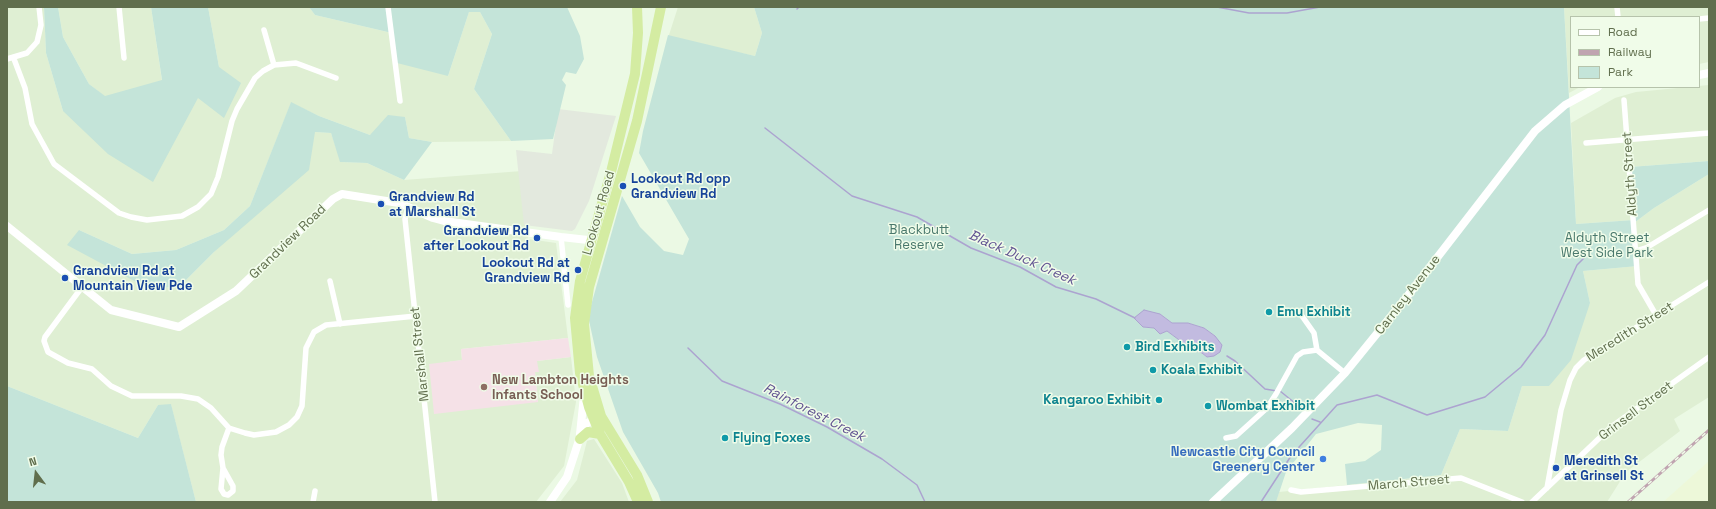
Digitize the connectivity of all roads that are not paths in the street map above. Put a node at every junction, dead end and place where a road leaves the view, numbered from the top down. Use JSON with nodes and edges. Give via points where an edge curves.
{"nodes":[{"id":1,"x":39,"y":7,"type":"edge"},
{"id":2,"x":119,"y":7,"type":"edge"},
{"id":3,"x":388,"y":7,"type":"edge"},
{"id":4,"x":637,"y":7,"type":"edge"},
{"id":5,"x":661,"y":7,"type":"edge"},
{"id":6,"x":264,"y":30,"type":"dead end"},
{"id":7,"x":124,"y":58,"type":"dead end"},
{"id":8,"x":7,"y":59,"type":"edge"},
{"id":9,"x":14,"y":59,"type":"junction"},
{"id":10,"x":274,"y":65,"type":"junction"},
{"id":11,"x":336,"y":78,"type":"dead end"},
{"id":12,"x":1596,"y":88,"type":"edge"},
{"id":13,"x":1624,"y":100,"type":"dead end"},
{"id":14,"x":400,"y":101,"type":"dead end"},
{"id":15,"x":1709,"y":134,"type":"edge"},
{"id":16,"x":1628,"y":140,"type":"junction"},
{"id":17,"x":1586,"y":143,"type":"dead end"},
{"id":18,"x":408,"y":206,"type":"junction"},
{"id":19,"x":1709,"y":210,"type":"edge"},
{"id":20,"x":7,"y":226,"type":"edge"},
{"id":21,"x":605,"y":232,"type":"junction"},
{"id":22,"x":561,"y":237,"type":"junction"},
{"id":23,"x":592,"y":240,"type":"junction"},
{"id":24,"x":1636,"y":252,"type":"junction"},
{"id":25,"x":330,"y":281,"type":"dead end"},
{"id":26,"x":1709,"y":282,"type":"edge"},
{"id":27,"x":82,"y":287,"type":"junction"},
{"id":28,"x":568,"y":305,"type":"dead end"},
{"id":29,"x":1656,"y":315,"type":"junction"},
{"id":30,"x":416,"y":316,"type":"junction"},
{"id":31,"x":1302,"y":316,"type":"dead end"},
{"id":32,"x":340,"y":324,"type":"junction"},
{"id":33,"x":1316,"y":350,"type":"junction"},
{"id":34,"x":1709,"y":357,"type":"edge"},
{"id":35,"x":1345,"y":373,"type":"junction"},
{"id":36,"x":584,"y":390,"type":"junction"},
{"id":37,"x":597,"y":418,"type":"junction"},
{"id":38,"x":229,"y":428,"type":"junction"},
{"id":39,"x":600,"y":434,"type":"junction"},
{"id":40,"x":580,"y":438,"type":"junction"},
{"id":41,"x":1226,"y":438,"type":"dead end"},
{"id":42,"x":224,"y":468,"type":"dead end"},
{"id":43,"x":1547,"y":488,"type":"junction"},
{"id":44,"x":1292,"y":490,"type":"dead end"},
{"id":45,"x":315,"y":491,"type":"dead end"},
{"id":46,"x":313,"y":502,"type":"edge"},
{"id":47,"x":435,"y":502,"type":"edge"},
{"id":48,"x":550,"y":502,"type":"edge"},
{"id":49,"x":638,"y":502,"type":"edge"},
{"id":50,"x":648,"y":502,"type":"edge"},
{"id":51,"x":1213,"y":502,"type":"edge"},
{"id":52,"x":1522,"y":502,"type":"edge"},
{"id":53,"x":1532,"y":502,"type":"edge"}],
"edges":[{"from":1,"to":9,"type":"street","via":[[39,37],[31,50]]},
{"from":2,"to":7,"type":"street"},
{"from":3,"to":14,"type":"street"},
{"from":4,"to":23,"type":"highway","name":"Lookout Road","via":[[638,33],[631,95]]},
{"from":5,"to":21,"type":"highway","name":"Lookout Road","via":[[637,121]]},
{"from":6,"to":10,"type":"street"},
{"from":8,"to":9,"type":"street"},
{"from":9,"to":10,"type":"street","via":[[25,88],[32,124],[54,164],[119,213],[147,220],[182,216],[198,207],[211,194],[237,109],[255,78]]},
{"from":10,"to":11,"type":"street","via":[[296,63]]},
{"from":12,"to":35,"type":"main road","name":"Carnley Avenue","via":[[1565,105],[1535,131]]},
{"from":13,"to":16,"type":"street","name":"Aldyth Street"},
{"from":15,"to":16,"type":"street"},
{"from":16,"to":17,"type":"street"},
{"from":16,"to":24,"type":"street","name":"Aldyth Street"},
{"from":18,"to":22,"type":"main road","name":"Grandview Road","via":[[444,221]]},
{"from":18,"to":27,"type":"main road","name":"Grandview Road","via":[[349,194],[337,196],[236,292],[181,326],[114,311]]},
{"from":18,"to":30,"type":"street","name":"Marshall Street","via":[[405,220]]},
{"from":19,"to":24,"type":"street"},
{"from":20,"to":27,"type":"main road","name":"Grandview Road"},
{"from":21,"to":23,"type":"main road"},
{"from":21,"to":37,"type":"highway","name":"Lookout Road","via":[[588,290],[584,324],[589,376]]},
{"from":22,"to":23,"type":"main road","name":"Grandview Road"},
{"from":22,"to":28,"type":"street","name":"Lookout Road"},
{"from":23,"to":36,"type":"highway","name":"Lookout Road","via":[[580,281],[576,307],[576,337]]},
{"from":24,"to":29,"type":"street","name":"Aldyth Street","via":[[1639,286]]},
{"from":25,"to":32,"type":"street"},
{"from":26,"to":29,"type":"street","name":"Meredith Street"},
{"from":27,"to":38,"type":"street","via":[[45,337],[48,352],[68,363],[92,369],[111,386],[132,396],[181,396],[198,399],[211,408]]},
{"from":29,"to":43,"type":"street","name":"Meredith Street","via":[[1584,360],[1576,368],[1562,410]]},
{"from":30,"to":32,"type":"street"},
{"from":30,"to":47,"type":"street","name":"Marshall Street"},
{"from":31,"to":33,"type":"street","via":[[1314,333]]},
{"from":32,"to":38,"type":"street","via":[[320,328],[307,343],[302,406],[295,420],[276,432],[262,434],[245,434]]},
{"from":33,"to":35,"type":"street"},
{"from":33,"to":41,"type":"street","via":[[1303,352],[1297,356],[1266,408],[1236,436]]},
{"from":34,"to":43,"type":"street","name":"Grinsell Street","via":[[1611,426]]},
{"from":35,"to":51,"type":"main road","name":"Carnley Avenue","via":[[1292,428]]},
{"from":36,"to":37,"type":"highway","name":"Lookout Road"},
{"from":36,"to":40,"type":"main road"},
{"from":37,"to":39,"type":"highway"},
{"from":37,"to":40,"type":"main road","via":[[586,425]]},
{"from":37,"to":50,"type":"highway","via":[[637,475]]},
{"from":38,"to":42,"type":"street","via":[[222,447]]},
{"from":39,"to":40,"type":"highway","via":[[588,432]]},
{"from":39,"to":49,"type":"highway"},
{"from":40,"to":48,"type":"main road","via":[[567,477]]},
{"from":43,"to":53,"type":"street","name":"Grinsell Street"},
{"from":44,"to":52,"type":"street","name":"March Street","via":[[1302,492],[1461,478]]},
{"from":45,"to":46,"type":"street"}]}
